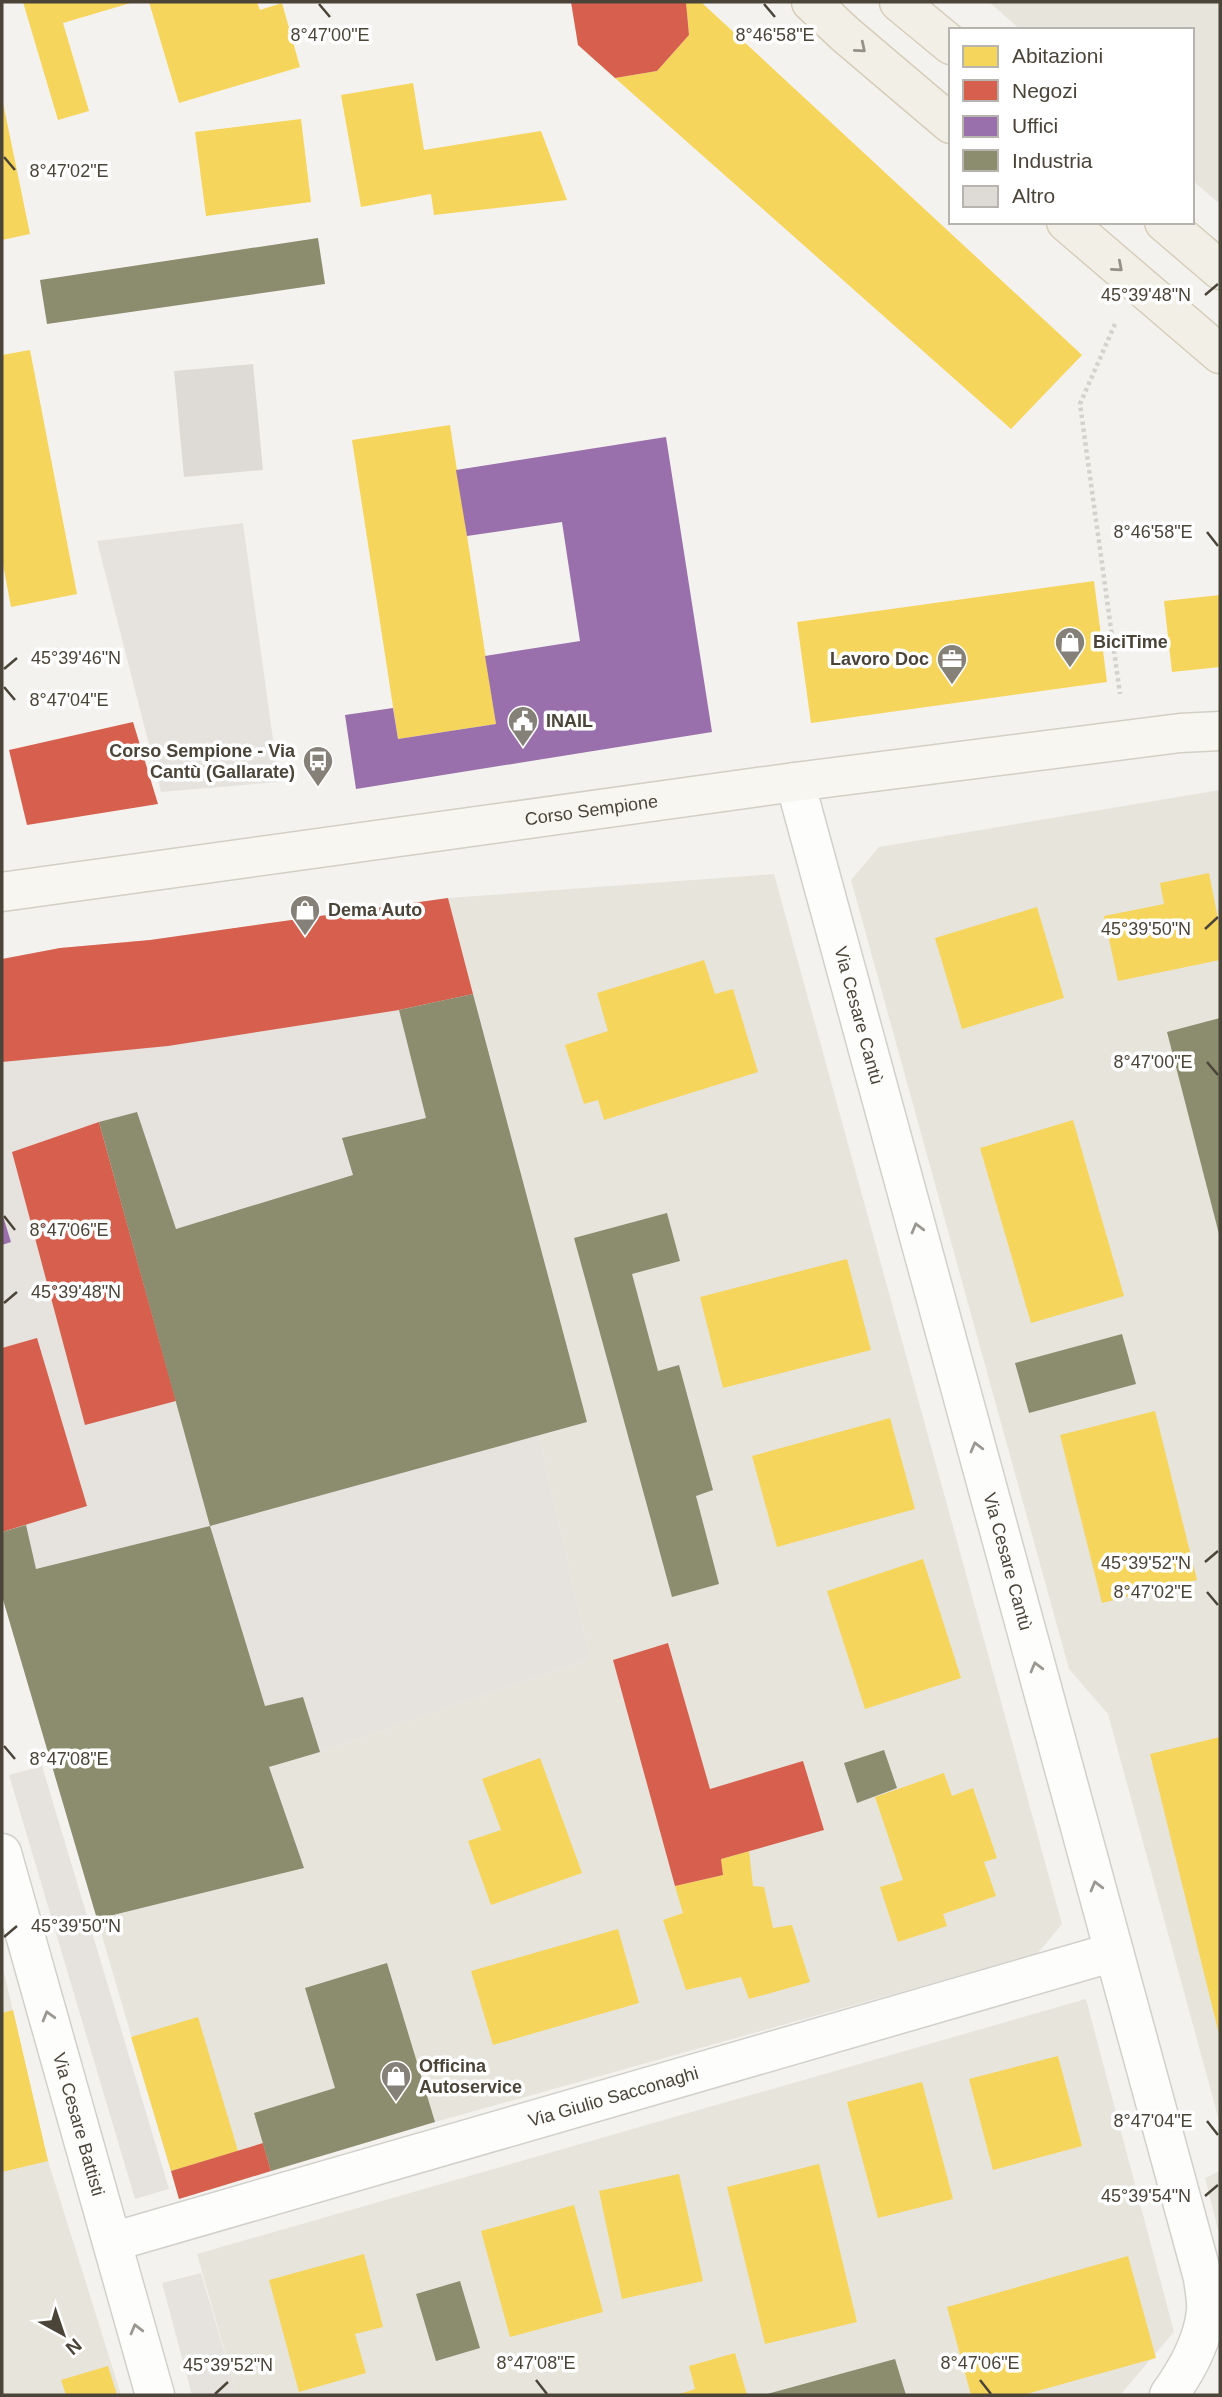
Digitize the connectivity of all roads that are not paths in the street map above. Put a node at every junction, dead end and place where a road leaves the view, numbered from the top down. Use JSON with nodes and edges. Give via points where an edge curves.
{"nodes":[{"id":1,"x":811,"y":2,"type":"edge"},
{"id":2,"x":899,"y":2,"type":"edge"},
{"id":3,"x":949,"y":43,"type":"edge"},
{"id":4,"x":949,"y":122,"type":"edge"},
{"id":5,"x":1068,"y":224,"type":"edge"},
{"id":6,"x":1166,"y":224,"type":"edge"},
{"id":7,"x":1220,"y":270,"type":"edge"},
{"id":8,"x":1220,"y":354,"type":"edge"},
{"id":9,"x":1220,"y":719,"type":"edge"},
{"id":10,"x":1220,"y":731,"type":"edge"},
{"id":11,"x":1180,"y":733,"type":"junction"},
{"id":12,"x":795,"y":782,"type":"junction"},
{"id":13,"x":2,"y":892,"type":"edge"},
{"id":14,"x":2,"y":1853,"type":"edge"},
{"id":15,"x":10,"y":1915,"type":"edge"},
{"id":16,"x":1114,"y":1952,"type":"junction"},
{"id":17,"x":112,"y":2242,"type":"junction"},
{"id":18,"x":155,"y":2395,"type":"edge"},
{"id":19,"x":1169,"y":2395,"type":"edge"}],
"edges":[{"from":1,"to":4,"type":"main road","one_way":true},
{"from":2,"to":3,"type":"main road"},
{"from":5,"to":8,"type":"main road","one_way":true},
{"from":6,"to":7,"type":"main road"},
{"from":9,"to":11,"type":"street","name":"Corso Sempione"},
{"from":10,"to":11,"type":"street","name":"Corso Sempione"},
{"from":11,"to":12,"type":"street","name":"Corso Sempione"},
{"from":12,"to":13,"type":"street","name":"Corso Sempione"},
{"from":16,"to":12,"type":"street","name":"Via Cesare Cantù","one_way":true},
{"from":14,"to":15,"type":"street","name":"Via Cesare Battisti"},
{"from":17,"to":15,"type":"street","name":"Via Cesare Battisti","one_way":true},
{"from":16,"to":17,"type":"street","name":"Via Giulio Sacconaghi"},
{"from":16,"to":19,"type":"street","name":"Via Cesare Cantù","via":[[1203,2278],[1206,2310],[1199,2342]]},
{"from":18,"to":17,"type":"street","name":"Via Cesare Battisti","one_way":true}]}
